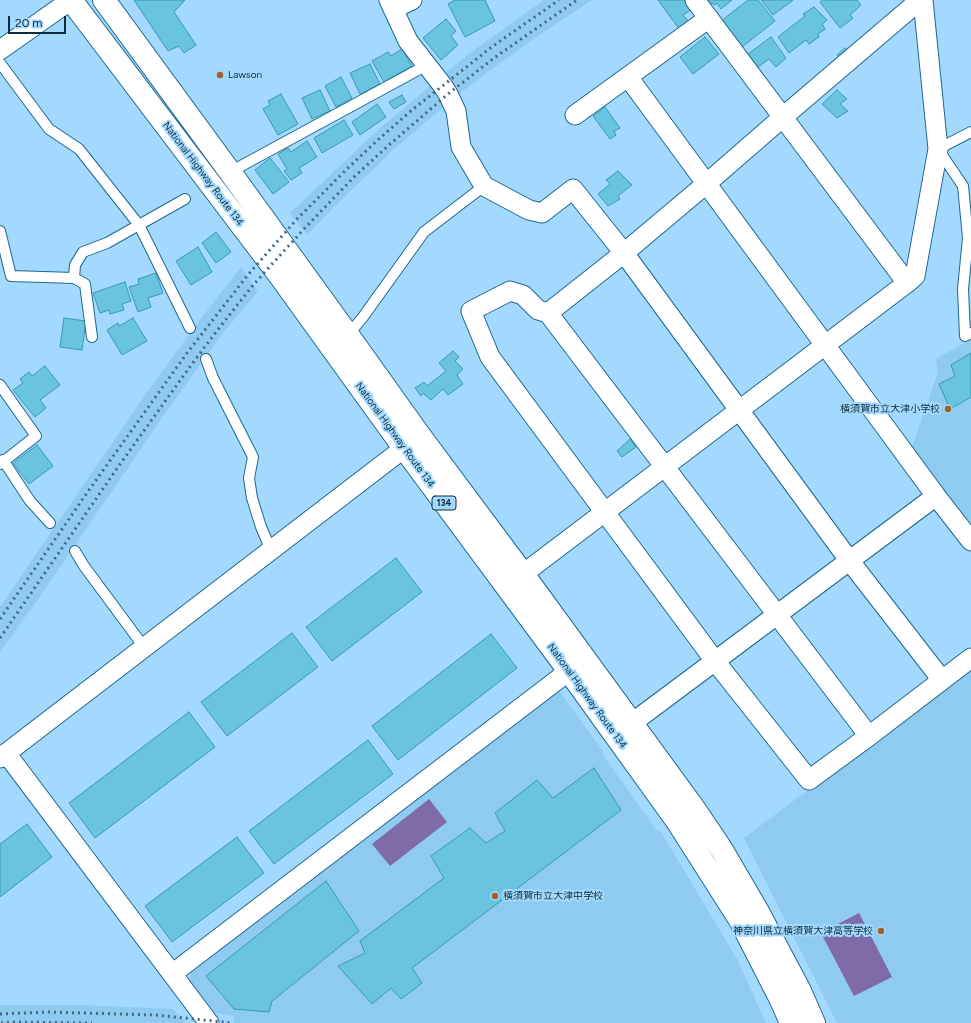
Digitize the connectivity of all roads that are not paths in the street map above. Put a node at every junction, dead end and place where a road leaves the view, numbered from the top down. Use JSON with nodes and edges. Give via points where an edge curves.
{"nodes":[{"id":1,"x":71,"y":0,"type":"edge"},
{"id":2,"x":104,"y":0,"type":"edge"},
{"id":3,"x":412,"y":0,"type":"edge"},
{"id":4,"x":695,"y":0,"type":"edge"},
{"id":5,"x":920,"y":0,"type":"edge"},
{"id":6,"x":923,"y":0,"type":"edge"},
{"id":7,"x":391,"y":4,"type":"edge"},
{"id":8,"x":709,"y":18,"type":"junction"},
{"id":9,"x":0,"y":50,"type":"edge"},
{"id":10,"x":0,"y":64,"type":"edge"},
{"id":11,"x":427,"y":65,"type":"junction"},
{"id":12,"x":628,"y":77,"type":"junction"},
{"id":13,"x":575,"y":115,"type":"dead end"},
{"id":14,"x":783,"y":117,"type":"junction"},
{"id":15,"x":971,"y":132,"type":"edge"},
{"id":16,"x":938,"y":149,"type":"junction"},
{"id":17,"x":230,"y":172,"type":"junction"},
{"id":18,"x":706,"y":184,"type":"junction"},
{"id":19,"x":484,"y":186,"type":"junction"},
{"id":20,"x":185,"y":199,"type":"dead end"},
{"id":21,"x":138,"y":225,"type":"junction"},
{"id":22,"x":0,"y":231,"type":"edge"},
{"id":23,"x":624,"y":253,"type":"junction"},
{"id":24,"x":74,"y":278,"type":"junction"},
{"id":25,"x":907,"y":283,"type":"junction"},
{"id":26,"x":548,"y":313,"type":"junction"},
{"id":27,"x":190,"y":328,"type":"dead end"},
{"id":28,"x":971,"y":333,"type":"edge"},
{"id":29,"x":348,"y":335,"type":"junction"},
{"id":30,"x":92,"y":337,"type":"dead end"},
{"id":31,"x":825,"y":344,"type":"junction"},
{"id":32,"x":206,"y":359,"type":"dead end"},
{"id":33,"x":0,"y":385,"type":"edge"},
{"id":34,"x":738,"y":410,"type":"junction"},
{"id":35,"x":412,"y":442,"type":"junction"},
{"id":36,"x":2,"y":462,"type":"edge"},
{"id":37,"x":664,"y":466,"type":"junction"},
{"id":38,"x":936,"y":496,"type":"junction"},
{"id":39,"x":604,"y":512,"type":"junction"},
{"id":40,"x":50,"y":523,"type":"dead end"},
{"id":41,"x":971,"y":541,"type":"edge"},
{"id":42,"x":271,"y":550,"type":"junction"},
{"id":43,"x":75,"y":551,"type":"dead end"},
{"id":44,"x":849,"y":560,"type":"junction"},
{"id":45,"x":522,"y":574,"type":"junction"},
{"id":46,"x":776,"y":615,"type":"junction"},
{"id":47,"x":144,"y":647,"type":"junction"},
{"id":48,"x":971,"y":658,"type":"edge"},
{"id":49,"x":715,"y":661,"type":"junction"},
{"id":50,"x":569,"y":671,"type":"junction"},
{"id":51,"x":942,"y":680,"type":"junction"},
{"id":52,"x":632,"y":723,"type":"junction"},
{"id":53,"x":869,"y":736,"type":"junction"},
{"id":54,"x":3,"y":755,"type":"edge"},
{"id":55,"x":172,"y":974,"type":"junction"},
{"id":56,"x":209,"y":1023,"type":"edge"},
{"id":57,"x":791,"y":1023,"type":"edge"},
{"id":58,"x":814,"y":1023,"type":"edge"}],
"edges":[{"from":1,"to":9,"type":"street"},
{"from":1,"to":35,"type":"highway","name":"National Highway Route 134","number":"134","via":[[280,276]]},
{"from":2,"to":17,"type":"highway","name":"National Highway Route 134","number":"134"},
{"from":3,"to":7,"type":"street"},
{"from":4,"to":8,"type":"street"},
{"from":5,"to":14,"type":"street"},
{"from":6,"to":16,"type":"street"},
{"from":7,"to":11,"type":"street","via":[[408,41]]},
{"from":8,"to":12,"type":"street"},
{"from":8,"to":14,"type":"street"},
{"from":10,"to":21,"type":"lane","via":[[49,129],[79,149]]},
{"from":11,"to":17,"type":"lane"},
{"from":11,"to":19,"type":"street","via":[[443,86],[456,111],[461,147]]},
{"from":12,"to":13,"type":"street"},
{"from":12,"to":18,"type":"street"},
{"from":14,"to":18,"type":"street"},
{"from":14,"to":25,"type":"street"},
{"from":15,"to":16,"type":"lane"},
{"from":16,"to":25,"type":"street","via":[[915,276]]},
{"from":16,"to":28,"type":"lane","via":[[963,186],[968,238],[963,289],[965,336]]},
{"from":17,"to":29,"type":"highway","name":"National Highway Route 134","number":"134"},
{"from":18,"to":23,"type":"street"},
{"from":18,"to":31,"type":"street"},
{"from":19,"to":23,"type":"street","via":[[528,210],[542,213],[573,189]]},
{"from":19,"to":29,"type":"lane","via":[[424,232]]},
{"from":20,"to":21,"type":"lane"},
{"from":21,"to":24,"type":"lane","via":[[107,244],[83,252],[75,265]]},
{"from":21,"to":27,"type":"lane"},
{"from":22,"to":24,"type":"lane","via":[[11,276]]},
{"from":23,"to":26,"type":"street"},
{"from":23,"to":34,"type":"street"},
{"from":24,"to":30,"type":"lane","via":[[85,284]]},
{"from":25,"to":31,"type":"street"},
{"from":26,"to":37,"type":"street"},
{"from":26,"to":39,"type":"street","via":[[538,310],[523,295],[510,291],[471,310],[490,357]]},
{"from":29,"to":35,"type":"highway","name":"National Highway Route 134","number":"134"},
{"from":31,"to":34,"type":"street"},
{"from":31,"to":38,"type":"street"},
{"from":32,"to":42,"type":"lane","via":[[252,456],[249,478],[252,498]]},
{"from":33,"to":36,"type":"lane","via":[[36,436]]},
{"from":34,"to":37,"type":"street"},
{"from":34,"to":44,"type":"street"},
{"from":35,"to":42,"type":"street"},
{"from":35,"to":45,"type":"highway","name":"National Highway Route 134","number":"134"},
{"from":35,"to":50,"type":"highway","name":"National Highway Route 134","number":"134"},
{"from":36,"to":40,"type":"lane","via":[[30,501]]},
{"from":37,"to":39,"type":"street"},
{"from":37,"to":46,"type":"street"},
{"from":38,"to":41,"type":"street"},
{"from":38,"to":44,"type":"street"},
{"from":39,"to":45,"type":"street"},
{"from":39,"to":49,"type":"street"},
{"from":42,"to":47,"type":"street"},
{"from":43,"to":47,"type":"lane"},
{"from":44,"to":46,"type":"street"},
{"from":44,"to":51,"type":"street"},
{"from":45,"to":52,"type":"highway","name":"National Highway Route 134","number":"134"},
{"from":46,"to":49,"type":"street"},
{"from":46,"to":53,"type":"street"},
{"from":47,"to":54,"type":"street"},
{"from":48,"to":51,"type":"street"},
{"from":49,"to":52,"type":"street"},
{"from":49,"to":53,"type":"street","via":[[809,780]]},
{"from":50,"to":55,"type":"street"},
{"from":50,"to":57,"type":"highway","name":"National Highway Route 134","number":"134","via":[[677,821],[740,920]]},
{"from":51,"to":53,"type":"street"},
{"from":52,"to":58,"type":"highway","name":"National Highway Route 134","number":"134","via":[[722,850],[800,991]]},
{"from":54,"to":55,"type":"street"},
{"from":55,"to":56,"type":"street"}]}
